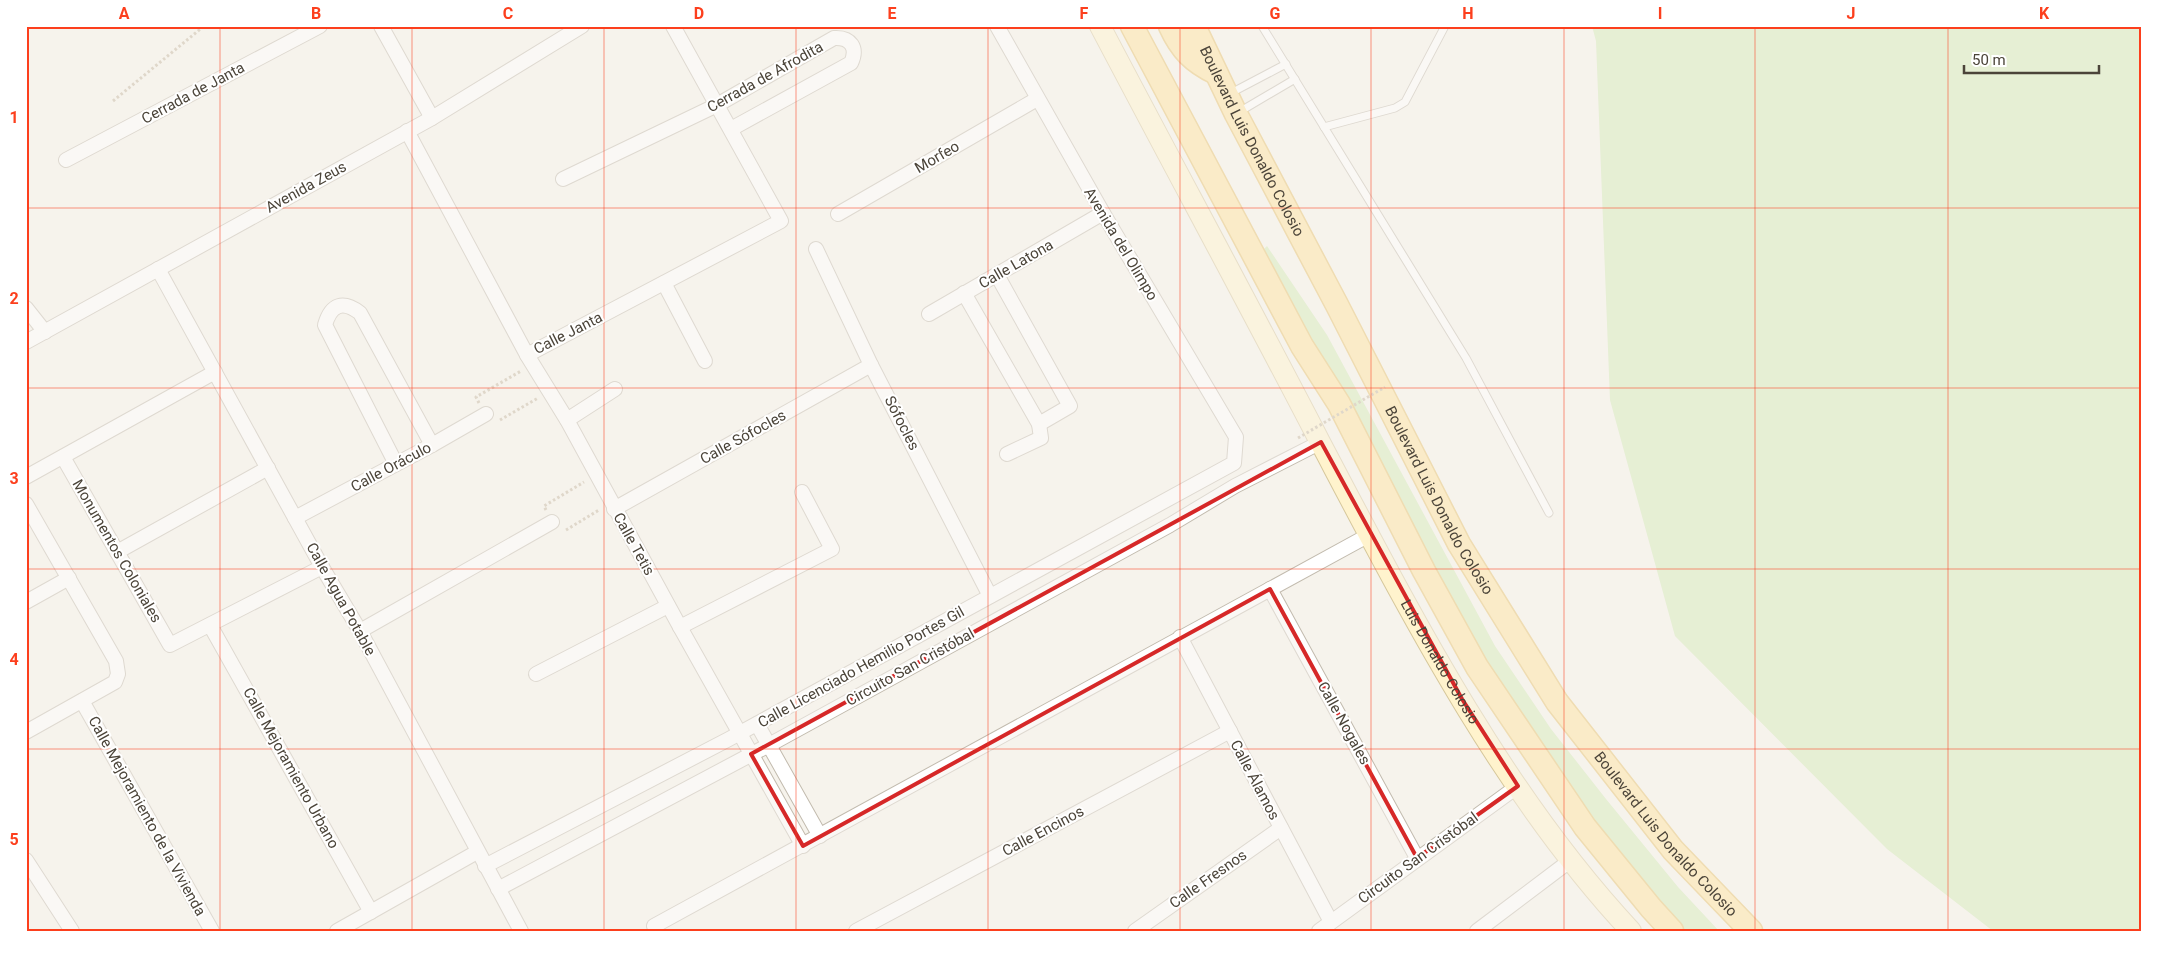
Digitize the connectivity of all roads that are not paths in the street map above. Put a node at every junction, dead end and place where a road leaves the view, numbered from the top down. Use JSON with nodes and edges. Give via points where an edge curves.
{"nodes":[{"id":1,"x":320,"y":26,"type":"edge"},
{"id":2,"x":381,"y":26,"type":"edge"},
{"id":3,"x":582,"y":26,"type":"edge"},
{"id":4,"x":673,"y":26,"type":"edge"},
{"id":5,"x":997,"y":26,"type":"edge"},
{"id":6,"x":1100,"y":26,"type":"edge"},
{"id":7,"x":1132,"y":26,"type":"edge"},
{"id":8,"x":1170,"y":26,"type":"edge"},
{"id":9,"x":1194,"y":26,"type":"edge"},
{"id":10,"x":1262,"y":26,"type":"edge"},
{"id":11,"x":1445,"y":26,"type":"edge"},
{"id":12,"x":1286,"y":64,"type":"junction"},
{"id":13,"x":1217,"y":74,"type":"junction"},
{"id":14,"x":1295,"y":79,"type":"junction"},
{"id":15,"x":1037,"y":99,"type":"junction"},
{"id":16,"x":1231,"y":104,"type":"junction"},
{"id":17,"x":717,"y":105,"type":"junction"},
{"id":18,"x":432,"y":118,"type":"junction"},
{"id":19,"x":1324,"y":127,"type":"junction"},
{"id":20,"x":731,"y":129,"type":"junction"},
{"id":21,"x":407,"y":131,"type":"junction"},
{"id":22,"x":66,"y":160,"type":"dead end"},
{"id":23,"x":563,"y":179,"type":"dead end"},
{"id":24,"x":838,"y":214,"type":"dead end"},
{"id":25,"x":1103,"y":214,"type":"junction"},
{"id":26,"x":816,"y":249,"type":"dead end"},
{"id":27,"x":158,"y":269,"type":"junction"},
{"id":28,"x":997,"y":275,"type":"junction"},
{"id":29,"x":664,"y":284,"type":"junction"},
{"id":30,"x":964,"y":293,"type":"junction"},
{"id":31,"x":26,"y":308,"type":"edge"},
{"id":32,"x":929,"y":314,"type":"dead end"},
{"id":33,"x":45,"y":332,"type":"junction"},
{"id":34,"x":26,"y":342,"type":"edge"},
{"id":35,"x":530,"y":359,"type":"junction"},
{"id":36,"x":705,"y":361,"type":"dead end"},
{"id":37,"x":872,"y":365,"type":"junction"},
{"id":38,"x":215,"y":372,"type":"junction"},
{"id":39,"x":615,"y":389,"type":"dead end"},
{"id":40,"x":486,"y":414,"type":"road end"},
{"id":41,"x":567,"y":420,"type":"junction"},
{"id":42,"x":1039,"y":424,"type":"junction"},
{"id":43,"x":1321,"y":442,"type":"junction"},
{"id":44,"x":432,"y":445,"type":"junction"},
{"id":45,"x":1008,"y":454,"type":"dead end"},
{"id":46,"x":63,"y":457,"type":"junction"},
{"id":47,"x":396,"y":464,"type":"junction"},
{"id":48,"x":1234,"y":464,"type":"joint"},
{"id":49,"x":268,"y":468,"type":"junction"},
{"id":50,"x":26,"y":477,"type":"edge"},
{"id":51,"x":802,"y":492,"type":"dead end"},
{"id":52,"x":26,"y":504,"type":"edge"},
{"id":53,"x":612,"y":506,"type":"junction"},
{"id":54,"x":1549,"y":513,"type":"dead end"},
{"id":55,"x":295,"y":518,"type":"junction"},
{"id":56,"x":552,"y":522,"type":"road end"},
{"id":57,"x":1369,"y":535,"type":"junction"},
{"id":58,"x":117,"y":552,"type":"junction"},
{"id":59,"x":322,"y":567,"type":"junction"},
{"id":60,"x":69,"y":578,"type":"junction"},
{"id":61,"x":1270,"y":589,"type":"junction"},
{"id":62,"x":990,"y":596,"type":"junction"},
{"id":63,"x":26,"y":602,"type":"edge"},
{"id":64,"x":668,"y":606,"type":"junction"},
{"id":65,"x":210,"y":625,"type":"junction"},
{"id":66,"x":680,"y":627,"type":"junction"},
{"id":67,"x":360,"y":631,"type":"junction"},
{"id":68,"x":1180,"y":637,"type":"junction"},
{"id":69,"x":536,"y":674,"type":"dead end"},
{"id":70,"x":82,"y":701,"type":"junction"},
{"id":71,"x":758,"y":724,"type":"junction"},
{"id":72,"x":1230,"y":731,"type":"junction"},
{"id":73,"x":26,"y":732,"type":"edge"},
{"id":74,"x":740,"y":733,"type":"junction"},
{"id":75,"x":769,"y":745,"type":"junction"},
{"id":76,"x":751,"y":754,"type":"junction"},
{"id":77,"x":1518,"y":786,"type":"junction"},
{"id":78,"x":1281,"y":828,"type":"junction"},
{"id":79,"x":820,"y":836,"type":"junction"},
{"id":80,"x":803,"y":846,"type":"junction"},
{"id":81,"x":478,"y":852,"type":"junction"},
{"id":82,"x":1417,"y":858,"type":"junction"},
{"id":83,"x":26,"y":860,"type":"edge"},
{"id":84,"x":1571,"y":860,"type":"junction"},
{"id":85,"x":485,"y":866,"type":"junction"},
{"id":86,"x":498,"y":889,"type":"junction"},
{"id":87,"x":371,"y":912,"type":"junction"},
{"id":88,"x":1330,"y":922,"type":"junction"},
{"id":89,"x":72,"y":931,"type":"edge"},
{"id":90,"x":212,"y":931,"type":"edge"},
{"id":91,"x":337,"y":931,"type":"edge"},
{"id":92,"x":521,"y":931,"type":"edge"},
{"id":93,"x":656,"y":931,"type":"edge"},
{"id":94,"x":856,"y":931,"type":"edge"},
{"id":95,"x":1135,"y":931,"type":"edge"},
{"id":96,"x":1319,"y":931,"type":"edge"},
{"id":97,"x":1477,"y":931,"type":"edge"},
{"id":98,"x":1631,"y":931,"type":"edge"},
{"id":99,"x":1672,"y":931,"type":"edge"},
{"id":100,"x":1751,"y":931,"type":"edge"}],
"edges":[{"from":1,"to":22,"type":"street","name":"Cerrada de Janta"},
{"from":2,"to":18,"type":"street"},
{"from":3,"to":18,"type":"street","name":"Avenida Zeus"},
{"from":4,"to":17,"type":"street"},
{"from":5,"to":15,"type":"street","name":"Avenida del Olimpo"},
{"from":6,"to":43,"type":"street","name":"Luis Donaldo Colosio"},
{"from":7,"to":99,"type":"main road","via":[[1302,346],[1339,404],[1477,667],[1585,827]]},
{"from":8,"to":13,"type":"main road","via":[[1198,64]]},
{"from":9,"to":13,"type":"main road","name":"Boulevard Luis Donaldo Colosio"},
{"from":10,"to":12,"type":"lane"},
{"from":11,"to":19,"type":"lane","via":[[1405,102],[1395,108]]},
{"from":12,"to":14,"type":"lane"},
{"from":12,"to":16,"type":"lane"},
{"from":13,"to":16,"type":"main road","name":"Boulevard Luis Donaldo Colosio"},
{"from":14,"to":16,"type":"lane"},
{"from":14,"to":19,"type":"lane"},
{"from":15,"to":24,"type":"street","name":"Morfeo"},
{"from":15,"to":25,"type":"street","name":"Avenida del Olimpo"},
{"from":16,"to":100,"type":"main road","name":"Boulevard Luis Donaldo Colosio","via":[[1338,305],[1459,544],[1557,702],[1673,850]]},
{"from":17,"to":20,"type":"street"},
{"from":17,"to":20,"type":"street","name":"Cerrada de Afrodita","via":[[834,38],[850,41],[854,48],[851,63]]},
{"from":17,"to":23,"type":"street","name":"Cerrada de Afrodita"},
{"from":18,"to":21,"type":"street","name":"Avenida Zeus"},
{"from":19,"to":54,"type":"lane","via":[[1466,358]]},
{"from":20,"to":29,"type":"street","name":"Calle Janta","via":[[781,221]]},
{"from":21,"to":27,"type":"street","name":"Avenida Zeus"},
{"from":21,"to":35,"type":"street","name":"Calle Janta"},
{"from":25,"to":28,"type":"street","name":"Calle Latona"},
{"from":25,"to":48,"type":"street","name":"Avenida del Olimpo","via":[[1236,437]]},
{"from":26,"to":37,"type":"street","name":"Sófocles"},
{"from":27,"to":33,"type":"street","name":"Avenida Zeus"},
{"from":27,"to":38,"type":"street","name":"Calle Agua Potable"},
{"from":28,"to":30,"type":"street","name":"Calle Latona"},
{"from":28,"to":42,"type":"street","via":[[1070,406]]},
{"from":29,"to":35,"type":"street","name":"Calle Janta"},
{"from":29,"to":36,"type":"street"},
{"from":30,"to":32,"type":"street","name":"Calle Latona"},
{"from":30,"to":42,"type":"street"},
{"from":31,"to":33,"type":"street"},
{"from":33,"to":34,"type":"street","name":"Avenida Zeus"},
{"from":35,"to":41,"type":"street","name":"Calle Tetis"},
{"from":37,"to":53,"type":"street","name":"Calle Sófocles"},
{"from":37,"to":62,"type":"street","name":"Sófocles"},
{"from":38,"to":46,"type":"street"},
{"from":38,"to":49,"type":"street","name":"Calle Agua Potable"},
{"from":39,"to":41,"type":"street"},
{"from":40,"to":44,"type":"street","name":"Calle Oráculo"},
{"from":41,"to":53,"type":"street","name":"Calle Tetis"},
{"from":42,"to":45,"type":"street","via":[[1041,438]]},
{"from":43,"to":57,"type":"street","name":"Luis Donaldo Colosio"},
{"from":43,"to":75,"type":"street","name":"Circuito San Cristóbal","via":[[1235,486],[1170,525]]},
{"from":44,"to":47,"type":"street","name":"Calle Oráculo"},
{"from":44,"to":47,"type":"street","via":[[360,313],[350,306],[338,306],[328,313],[325,325]]},
{"from":46,"to":50,"type":"street"},
{"from":46,"to":58,"type":"street","name":"Monumentos Coloniales"},
{"from":47,"to":55,"type":"street","name":"Calle Oráculo"},
{"from":48,"to":62,"type":"street","name":"Calle Licenciado Hemilio Portes Gil"},
{"from":49,"to":55,"type":"street","name":"Calle Agua Potable"},
{"from":49,"to":58,"type":"street"},
{"from":51,"to":66,"type":"street","via":[[832,549]]},
{"from":52,"to":60,"type":"street"},
{"from":53,"to":64,"type":"street","name":"Calle Tetis"},
{"from":55,"to":59,"type":"street","name":"Calle Agua Potable"},
{"from":56,"to":67,"type":"street"},
{"from":57,"to":61,"type":"street"},
{"from":57,"to":77,"type":"street","name":"Luis Donaldo Colosio","via":[[1462,699]]},
{"from":58,"to":65,"type":"street","name":"Monumentos Coloniales","via":[[170,646]]},
{"from":59,"to":65,"type":"street"},
{"from":59,"to":67,"type":"street","name":"Calle Agua Potable"},
{"from":60,"to":63,"type":"street"},
{"from":60,"to":70,"type":"street","via":[[116,661],[118,674],[114,682]]},
{"from":61,"to":68,"type":"street"},
{"from":61,"to":82,"type":"street","name":"Calle Nogales"},
{"from":62,"to":71,"type":"street","name":"Calle Licenciado Hemilio Portes Gil"},
{"from":64,"to":66,"type":"street","name":"Calle Tetis"},
{"from":64,"to":69,"type":"street"},
{"from":65,"to":87,"type":"street","name":"Calle Mejoramiento Urbano"},
{"from":66,"to":74,"type":"street","name":"Calle Tetis"},
{"from":67,"to":81,"type":"street","name":"Calle Agua Potable"},
{"from":68,"to":72,"type":"street","name":"Calle Álamos"},
{"from":68,"to":79,"type":"street"},
{"from":70,"to":73,"type":"street"},
{"from":70,"to":90,"type":"street","name":"Calle Mejoramiento de la Vivienda"},
{"from":71,"to":74,"type":"street","name":"Calle Licenciado Hemilio Portes Gil"},
{"from":71,"to":75,"type":"street"},
{"from":72,"to":78,"type":"street","name":"Calle Álamos"},
{"from":72,"to":94,"type":"street","name":"Calle Encinos"},
{"from":74,"to":76,"type":"street","name":"Calle Tetis"},
{"from":74,"to":85,"type":"street","name":"Calle Licenciado Hemilio Portes Gil"},
{"from":75,"to":76,"type":"street","name":"Circuito San Cristóbal"},
{"from":75,"to":79,"type":"street"},
{"from":76,"to":80,"type":"street","name":"Calle Tetis"},
{"from":76,"to":86,"type":"street","name":"Circuito San Cristóbal"},
{"from":77,"to":82,"type":"street","name":"Circuito San Cristóbal"},
{"from":77,"to":84,"type":"street","name":"Luis Donaldo Colosio"},
{"from":78,"to":88,"type":"street","name":"Calle Álamos"},
{"from":78,"to":95,"type":"street","name":"Calle Fresnos"},
{"from":79,"to":80,"type":"street"},
{"from":80,"to":93,"type":"street","via":[[654,926]]},
{"from":81,"to":85,"type":"street","name":"Calle Agua Potable"},
{"from":81,"to":87,"type":"street"},
{"from":82,"to":88,"type":"street","name":"Circuito San Cristóbal"},
{"from":83,"to":89,"type":"street"},
{"from":84,"to":97,"type":"street"},
{"from":84,"to":98,"type":"street","name":"Luis Donaldo Colosio"},
{"from":85,"to":86,"type":"street","name":"Calle Agua Potable"},
{"from":86,"to":92,"type":"street","name":"Calle Agua Potable"},
{"from":87,"to":91,"type":"street"},
{"from":88,"to":96,"type":"street","name":"Circuito San Cristóbal"}]}
